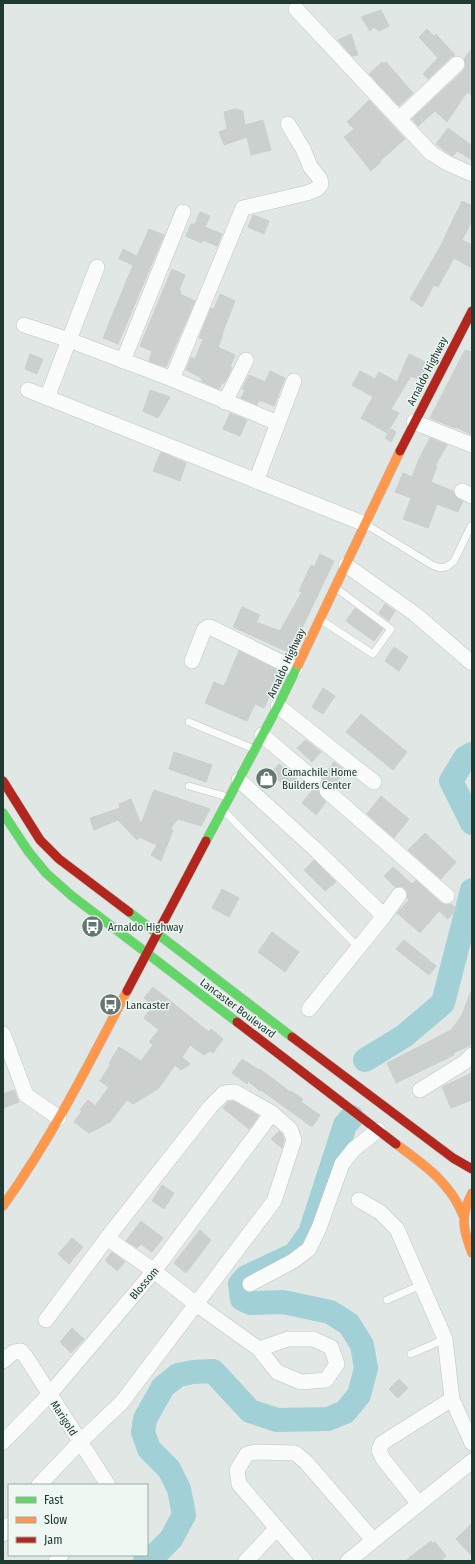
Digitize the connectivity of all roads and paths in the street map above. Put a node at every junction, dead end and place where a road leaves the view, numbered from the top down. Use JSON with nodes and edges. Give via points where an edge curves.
{"nodes":[{"id":1,"x":296,"y":9,"type":"dead end"},
{"id":2,"x":457,"y":64,"type":"dead end"},
{"id":3,"x":399,"y":119,"type":"junction"},
{"id":4,"x":288,"y":124,"type":"dead end"},
{"id":5,"x":472,"y":174,"type":"edge"},
{"id":6,"x":183,"y":212,"type":"dead end"},
{"id":7,"x":97,"y":267,"type":"dead end"},
{"id":8,"x":472,"y":311,"type":"edge"},
{"id":9,"x":24,"y":325,"type":"dead end"},
{"id":10,"x":69,"y":340,"type":"junction"},
{"id":11,"x":246,"y":360,"type":"dead end"},
{"id":12,"x":123,"y":361,"type":"junction"},
{"id":13,"x":172,"y":379,"type":"junction"},
{"id":14,"x":294,"y":381,"type":"dead end"},
{"id":15,"x":28,"y":390,"type":"dead end"},
{"id":16,"x":48,"y":398,"type":"junction"},
{"id":17,"x":225,"y":402,"type":"junction"},
{"id":18,"x":414,"y":422,"type":"junction"},
{"id":19,"x":278,"y":423,"type":"junction"},
{"id":20,"x":472,"y":446,"type":"edge"},
{"id":21,"x":256,"y":481,"type":"junction"},
{"id":22,"x":365,"y":524,"type":"junction"},
{"id":23,"x":471,"y":526,"type":"dead end"},
{"id":24,"x":346,"y":565,"type":"junction"},
{"id":25,"x":336,"y":588,"type":"junction"},
{"id":26,"x":319,"y":619,"type":"junction"},
{"id":27,"x":192,"y":661,"type":"dead end"},
{"id":28,"x":472,"y":663,"type":"edge"},
{"id":29,"x":295,"y":669,"type":"junction"},
{"id":30,"x":278,"y":706,"type":"junction"},
{"id":31,"x":189,"y":722,"type":"dead end"},
{"id":32,"x":262,"y":734,"type":"junction"},
{"id":33,"x":254,"y":749,"type":"junction"},
{"id":34,"x":314,"y":779,"type":"dead end"},
{"id":35,"x":239,"y":780,"type":"junction"},
{"id":36,"x":3,"y":781,"type":"edge"},
{"id":37,"x":374,"y":782,"type":"dead end"},
{"id":38,"x":190,"y":786,"type":"dead end"},
{"id":39,"x":327,"y":791,"type":"dead end"},
{"id":40,"x":230,"y":797,"type":"junction"},
{"id":41,"x":223,"y":810,"type":"junction"},
{"id":42,"x":3,"y":813,"type":"edge"},
{"id":43,"x":399,"y":895,"type":"dead end"},
{"id":44,"x":447,"y":896,"type":"dead end"},
{"id":45,"x":384,"y":916,"type":"junction"},
{"id":46,"x":158,"y":935,"type":"junction"},
{"id":47,"x":358,"y":947,"type":"junction"},
{"id":48,"x":147,"y":955,"type":"junction"},
{"id":49,"x":309,"y":1009,"type":"dead end"},
{"id":50,"x":3,"y":1034,"type":"edge"},
{"id":51,"x":472,"y":1055,"type":"edge"},
{"id":52,"x":420,"y":1090,"type":"dead end"},
{"id":53,"x":272,"y":1112,"type":"junction"},
{"id":54,"x":59,"y":1118,"type":"junction"},
{"id":55,"x":378,"y":1130,"type":"junction"},
{"id":56,"x":472,"y":1169,"type":"edge"},
{"id":57,"x":472,"y":1193,"type":"edge"},
{"id":58,"x":359,"y":1200,"type":"dead end"},
{"id":59,"x":3,"y":1206,"type":"edge"},
{"id":60,"x":463,"y":1215,"type":"junction"},
{"id":61,"x":106,"y":1238,"type":"junction"},
{"id":62,"x":472,"y":1253,"type":"edge"},
{"id":63,"x":154,"y":1271,"type":"junction"},
{"id":64,"x":250,"y":1284,"type":"dead end"},
{"id":65,"x":421,"y":1285,"type":"junction"},
{"id":66,"x":387,"y":1300,"type":"dead end"},
{"id":67,"x":196,"y":1304,"type":"junction"},
{"id":68,"x":46,"y":1320,"type":"dead end"},
{"id":69,"x":445,"y":1339,"type":"junction"},
{"id":70,"x":259,"y":1349,"type":"junction"},
{"id":71,"x":412,"y":1354,"type":"dead end"},
{"id":72,"x":3,"y":1361,"type":"edge"},
{"id":73,"x":49,"y":1395,"type":"junction"},
{"id":74,"x":452,"y":1399,"type":"junction"},
{"id":75,"x":3,"y":1442,"type":"edge"},
{"id":76,"x":80,"y":1442,"type":"junction"},
{"id":77,"x":472,"y":1443,"type":"edge"},
{"id":78,"x":472,"y":1461,"type":"edge"},
{"id":79,"x":40,"y":1484,"type":"edge"},
{"id":80,"x":107,"y":1484,"type":"edge"},
{"id":81,"x":419,"y":1504,"type":"junction"},
{"id":82,"x":277,"y":1528,"type":"junction"},
{"id":83,"x":373,"y":1540,"type":"junction"},
{"id":84,"x":246,"y":1561,"type":"edge"},
{"id":85,"x":305,"y":1561,"type":"edge"},
{"id":86,"x":348,"y":1561,"type":"edge"}],
"edges":[{"from":1,"to":3,"type":"street"},
{"from":2,"to":3,"type":"street"},
{"from":3,"to":5,"type":"street","via":[[431,153]]},
{"from":4,"to":13,"type":"street","via":[[321,184],[317,189],[307,193],[243,208]]},
{"from":6,"to":12,"type":"street"},
{"from":7,"to":10,"type":"street"},
{"from":8,"to":18,"type":"main road","name":"Arnaldo Highway"},
{"from":9,"to":10,"type":"street"},
{"from":10,"to":12,"type":"street"},
{"from":10,"to":16,"type":"street"},
{"from":11,"to":17,"type":"street"},
{"from":12,"to":13,"type":"street"},
{"from":13,"to":17,"type":"street"},
{"from":14,"to":19,"type":"street"},
{"from":15,"to":16,"type":"street"},
{"from":16,"to":21,"type":"street"},
{"from":17,"to":19,"type":"street"},
{"from":18,"to":20,"type":"street"},
{"from":18,"to":22,"type":"main road","name":"Arnaldo Highway"},
{"from":19,"to":21,"type":"street"},
{"from":21,"to":22,"type":"street"},
{"from":22,"to":23,"type":"lane","via":[[432,565],[442,568],[454,561]]},
{"from":22,"to":24,"type":"main road","name":"Arnaldo Highway"},
{"from":24,"to":25,"type":"main road","name":"Arnaldo Highway"},
{"from":24,"to":28,"type":"street","via":[[415,614]]},
{"from":25,"to":26,"type":"main road","name":"Arnaldo Highway"},
{"from":25,"to":26,"type":"lane","via":[[391,629],[372,654]]},
{"from":26,"to":29,"type":"main road","name":"Arnaldo Highway"},
{"from":27,"to":29,"type":"street","via":[[204,630],[210,627]]},
{"from":29,"to":30,"type":"main road","name":"Arnaldo Highway"},
{"from":30,"to":32,"type":"main road","name":"Arnaldo Highway"},
{"from":30,"to":37,"type":"street"},
{"from":31,"to":33,"type":"lane"},
{"from":32,"to":33,"type":"main road","name":"Arnaldo Highway"},
{"from":32,"to":34,"type":"street"},
{"from":33,"to":35,"type":"main road","name":"Arnaldo Highway"},
{"from":35,"to":40,"type":"main road","name":"Arnaldo Highway"},
{"from":35,"to":45,"type":"street","via":[[315,848]]},
{"from":36,"to":46,"type":"main road","name":"Lancaster Boulevard","via":[[40,840],[59,860]]},
{"from":38,"to":40,"type":"lane"},
{"from":39,"to":44,"type":"street"},
{"from":40,"to":41,"type":"main road","name":"Arnaldo Highway"},
{"from":41,"to":46,"type":"main road","name":"Arnaldo Highway"},
{"from":41,"to":47,"type":"lane"},
{"from":42,"to":48,"type":"main road","name":"Lancaster Boulevard","via":[[46,873]]},
{"from":43,"to":45,"type":"street"},
{"from":45,"to":47,"type":"street"},
{"from":46,"to":48,"type":"main road","name":"Arnaldo Highway"},
{"from":46,"to":56,"type":"main road","name":"Lancaster Boulevard","via":[[376,1101],[457,1161]]},
{"from":47,"to":49,"type":"street"},
{"from":48,"to":54,"type":"main road","name":"Arnaldo Highway"},
{"from":48,"to":55,"type":"main road","name":"Lancaster Boulevard"},
{"from":50,"to":54,"type":"street","via":[[26,1095]]},
{"from":51,"to":52,"type":"street","via":[[466,1062]]},
{"from":53,"to":61,"type":"street","via":[[235,1092],[224,1093]]},
{"from":53,"to":63,"type":"street","name":"Blossom"},
{"from":53,"to":67,"type":"street","via":[[290,1129],[294,1140],[274,1201]]},
{"from":54,"to":59,"type":"main road","name":"Arnaldo Highway"},
{"from":55,"to":60,"type":"main road","name":"Lancaster Boulevard","via":[[440,1179],[459,1204]]},
{"from":55,"to":64,"type":"street","via":[[354,1148],[342,1164],[309,1249],[293,1261]]},
{"from":57,"to":60,"type":"main road"},
{"from":58,"to":65,"type":"street","via":[[380,1212],[397,1229]]},
{"from":60,"to":62,"type":"main road","via":[[464,1235]]},
{"from":61,"to":63,"type":"street"},
{"from":61,"to":68,"type":"street"},
{"from":63,"to":67,"type":"street"},
{"from":63,"to":73,"type":"street","name":"Blossom"},
{"from":65,"to":66,"type":"lane"},
{"from":65,"to":69,"type":"street"},
{"from":67,"to":70,"type":"street"},
{"from":67,"to":76,"type":"street","via":[[122,1402]]},
{"from":69,"to":71,"type":"lane"},
{"from":69,"to":74,"type":"street"},
{"from":70,"to":70,"type":"street","via":[[288,1339],[313,1339],[331,1347],[337,1364],[326,1380],[301,1382],[277,1372]]},
{"from":72,"to":73,"type":"street","name":"Marigold","via":[[14,1352],[21,1351]]},
{"from":73,"to":75,"type":"street","name":"Blossom"},
{"from":73,"to":76,"type":"street","name":"Marigold"},
{"from":74,"to":77,"type":"street"},
{"from":74,"to":81,"type":"street","via":[[382,1443],[380,1450],[383,1459]]},
{"from":76,"to":79,"type":"street"},
{"from":76,"to":80,"type":"street","name":"Marigold"},
{"from":78,"to":81,"type":"street"},
{"from":81,"to":83,"type":"street"},
{"from":82,"to":83,"type":"street","via":[[240,1484],[237,1470],[247,1454],[295,1453],[306,1462]]},
{"from":82,"to":84,"type":"street"},
{"from":82,"to":85,"type":"street"},
{"from":83,"to":86,"type":"street"}]}
